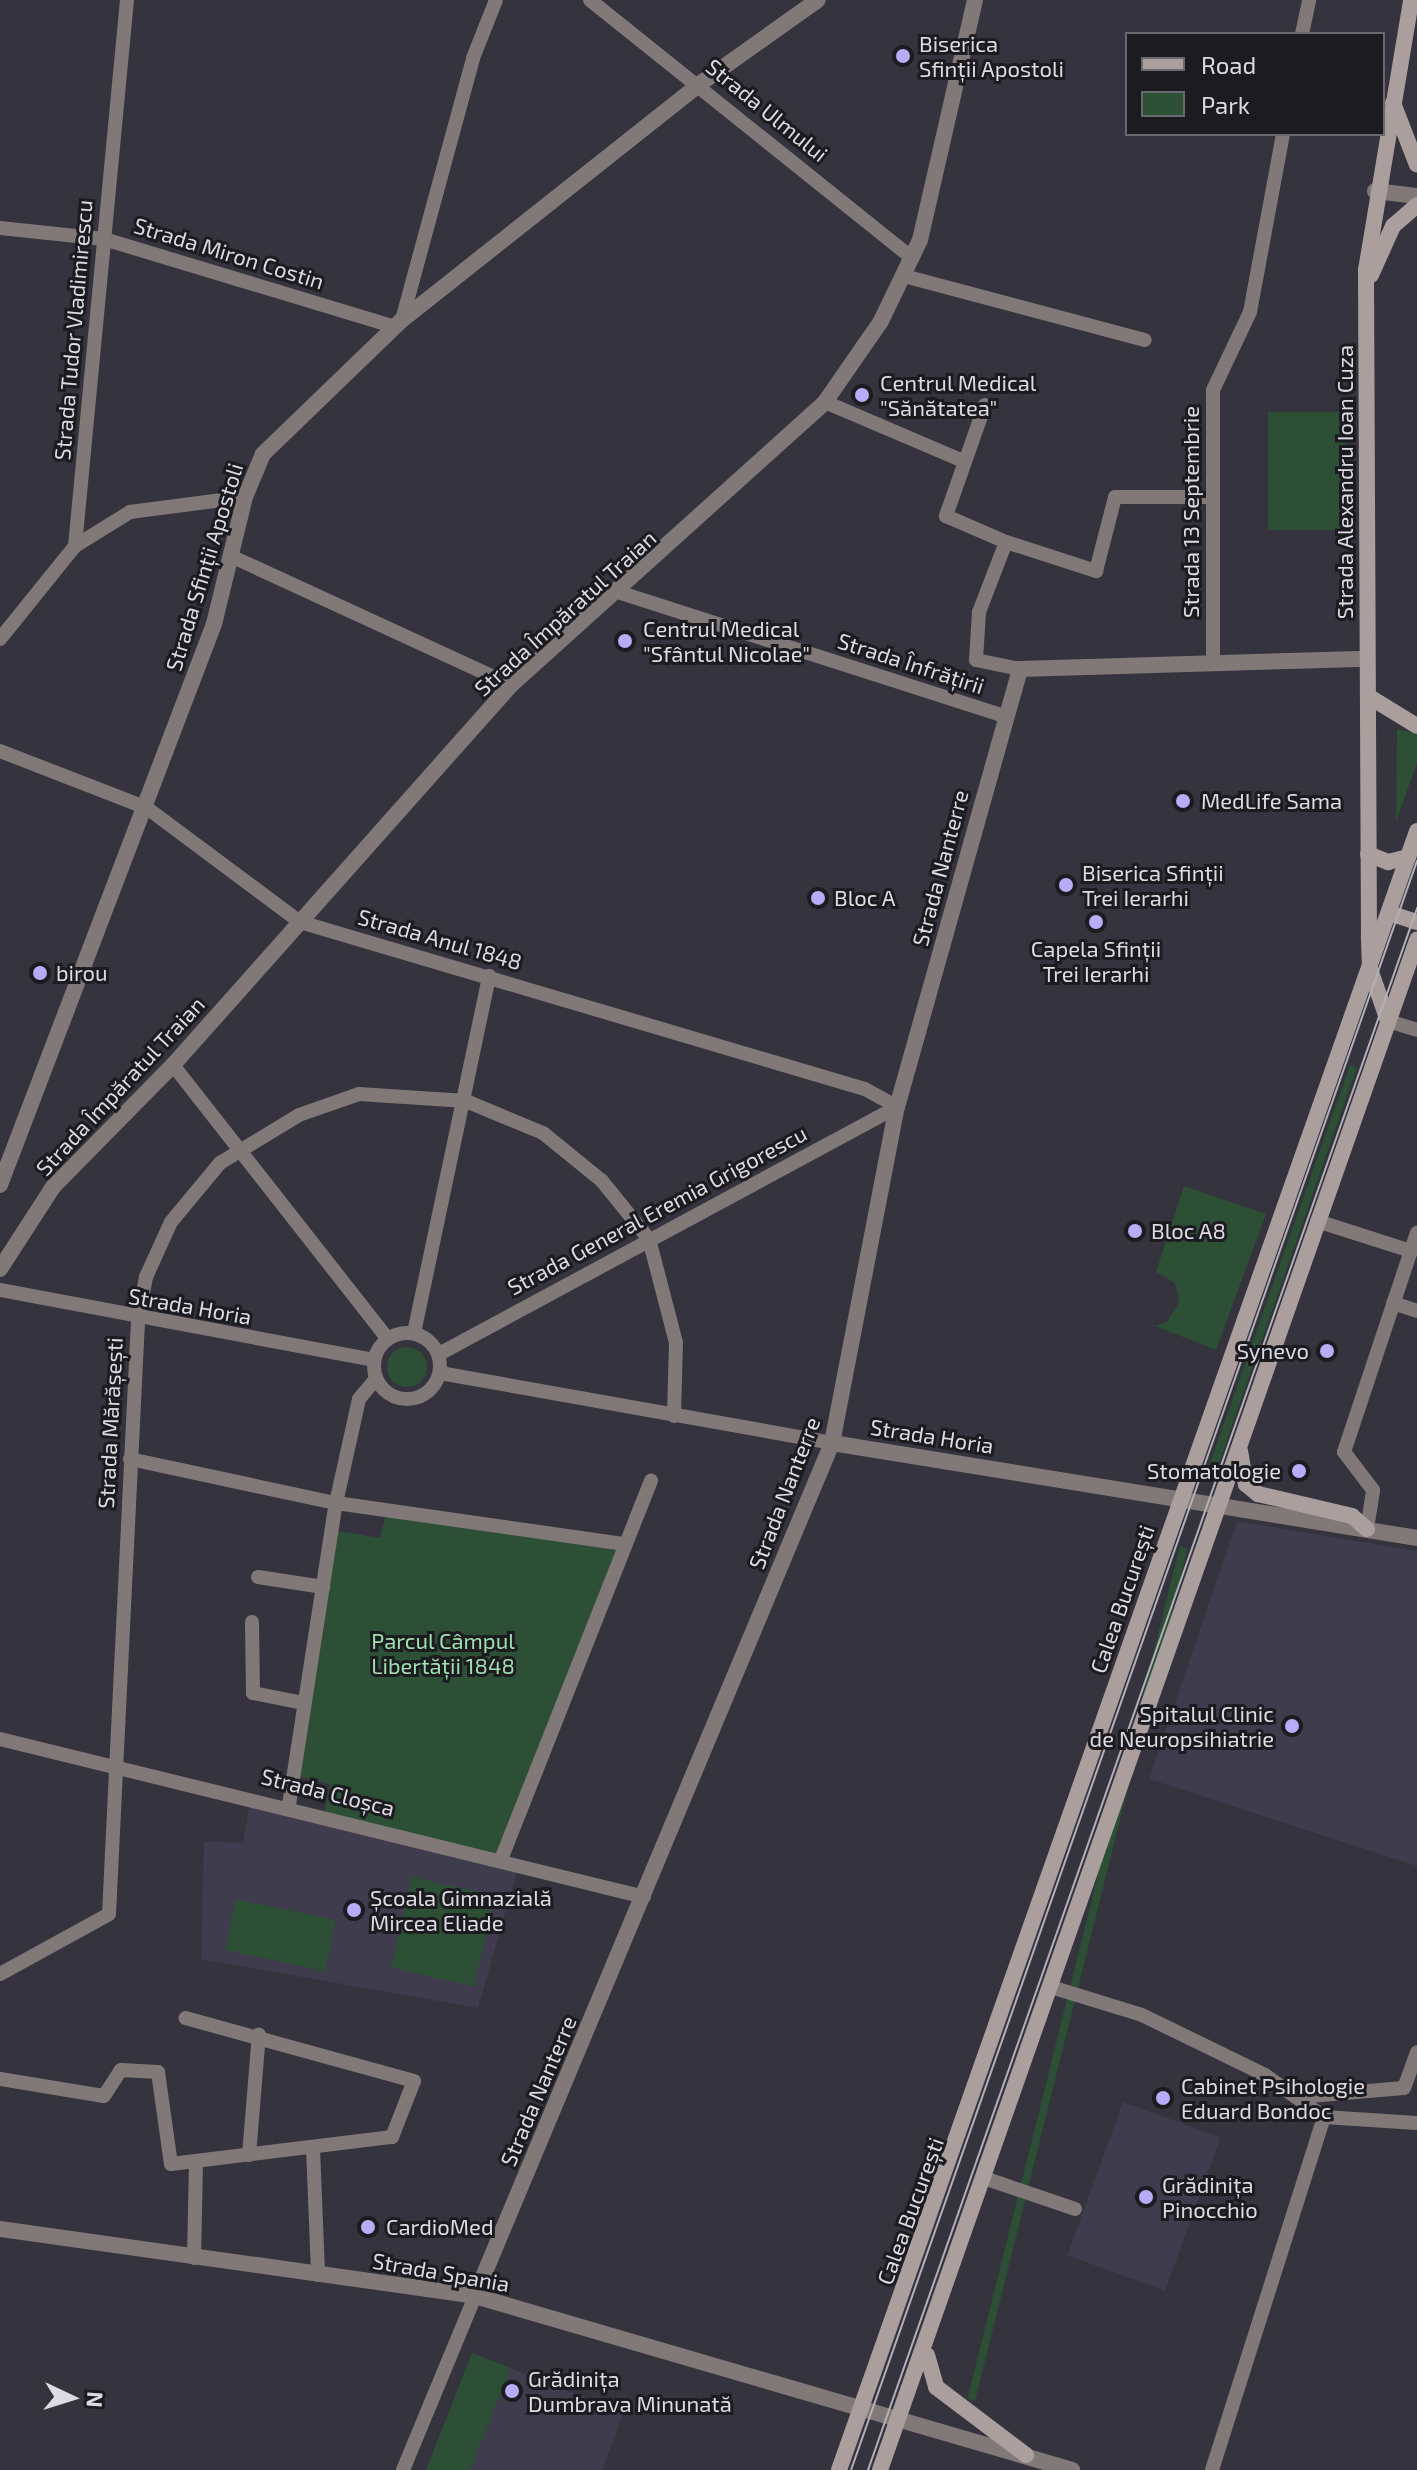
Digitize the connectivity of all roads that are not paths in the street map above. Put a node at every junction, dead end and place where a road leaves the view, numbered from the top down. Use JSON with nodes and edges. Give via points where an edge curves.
{"nodes":[{"id":1,"x":127,"y":0,"type":"edge"},
{"id":2,"x":496,"y":0,"type":"edge"},
{"id":3,"x":590,"y":0,"type":"edge"},
{"id":4,"x":818,"y":0,"type":"edge"},
{"id":5,"x":975,"y":0,"type":"edge"},
{"id":6,"x":1309,"y":0,"type":"edge"},
{"id":7,"x":1411,"y":0,"type":"edge"},
{"id":8,"x":1302,"y":32,"type":"edge"},
{"id":9,"x":701,"y":83,"type":"junction"},
{"id":10,"x":1393,"y":100,"type":"junction"},
{"id":11,"x":1283,"y":136,"type":"edge"},
{"id":12,"x":1417,"y":165,"type":"edge"},
{"id":13,"x":1375,"y":191,"type":"junction"},
{"id":14,"x":1417,"y":196,"type":"edge"},
{"id":15,"x":1417,"y":205,"type":"edge"},
{"id":16,"x":0,"y":228,"type":"edge"},
{"id":17,"x":104,"y":239,"type":"junction"},
{"id":18,"x":912,"y":258,"type":"junction"},
{"id":19,"x":904,"y":276,"type":"junction"},
{"id":20,"x":1366,"y":288,"type":"junction"},
{"id":21,"x":399,"y":323,"type":"junction"},
{"id":22,"x":1145,"y":340,"type":"dead end"},
{"id":23,"x":825,"y":402,"type":"junction"},
{"id":24,"x":985,"y":405,"type":"dead end"},
{"id":25,"x":961,"y":460,"type":"junction"},
{"id":26,"x":245,"y":497,"type":"junction"},
{"id":27,"x":1213,"y":497,"type":"junction"},
{"id":28,"x":1006,"y":542,"type":"junction"},
{"id":29,"x":75,"y":546,"type":"junction"},
{"id":30,"x":235,"y":558,"type":"junction"},
{"id":31,"x":621,"y":593,"type":"junction"},
{"id":32,"x":0,"y":639,"type":"edge"},
{"id":33,"x":1367,"y":659,"type":"junction"},
{"id":34,"x":1213,"y":662,"type":"junction"},
{"id":35,"x":1020,"y":669,"type":"junction"},
{"id":36,"x":511,"y":685,"type":"junction"},
{"id":37,"x":1368,"y":696,"type":"junction"},
{"id":38,"x":1005,"y":716,"type":"junction"},
{"id":39,"x":1417,"y":726,"type":"edge"},
{"id":40,"x":0,"y":751,"type":"edge"},
{"id":41,"x":147,"y":808,"type":"junction"},
{"id":42,"x":1417,"y":831,"type":"edge"},
{"id":43,"x":1368,"y":854,"type":"junction"},
{"id":44,"x":1408,"y":857,"type":"junction"},
{"id":45,"x":1389,"y":913,"type":"junction"},
{"id":46,"x":300,"y":922,"type":"junction"},
{"id":47,"x":1417,"y":922,"type":"edge"},
{"id":48,"x":1417,"y":940,"type":"edge"},
{"id":49,"x":1370,"y":969,"type":"junction"},
{"id":50,"x":489,"y":976,"type":"junction"},
{"id":51,"x":1388,"y":1021,"type":"junction"},
{"id":52,"x":1417,"y":1030,"type":"edge"},
{"id":53,"x":173,"y":1065,"type":"junction"},
{"id":54,"x":466,"y":1101,"type":"junction"},
{"id":55,"x":897,"y":1107,"type":"junction"},
{"id":56,"x":239,"y":1149,"type":"junction"},
{"id":57,"x":0,"y":1185,"type":"edge"},
{"id":58,"x":1317,"y":1221,"type":"junction"},
{"id":59,"x":1417,"y":1233,"type":"edge"},
{"id":60,"x":649,"y":1239,"type":"junction"},
{"id":61,"x":1411,"y":1251,"type":"junction"},
{"id":62,"x":0,"y":1269,"type":"edge"},
{"id":63,"x":0,"y":1290,"type":"edge"},
{"id":64,"x":1393,"y":1303,"type":"junction"},
{"id":65,"x":1417,"y":1311,"type":"edge"},
{"id":66,"x":138,"y":1320,"type":"junction"},
{"id":67,"x":414,"y":1333,"type":"junction"},
{"id":68,"x":388,"y":1339,"type":"junction"},
{"id":69,"x":439,"y":1354,"type":"junction"},
{"id":70,"x":374,"y":1360,"type":"junction"},
{"id":71,"x":440,"y":1373,"type":"junction"},
{"id":72,"x":376,"y":1379,"type":"junction"},
{"id":73,"x":674,"y":1416,"type":"junction"},
{"id":74,"x":832,"y":1443,"type":"junction"},
{"id":75,"x":1240,"y":1446,"type":"junction"},
{"id":76,"x":130,"y":1459,"type":"junction"},
{"id":77,"x":651,"y":1480,"type":"dead end"},
{"id":78,"x":1179,"y":1497,"type":"junction"},
{"id":79,"x":336,"y":1503,"type":"junction"},
{"id":80,"x":1220,"y":1505,"type":"junction"},
{"id":81,"x":1367,"y":1529,"type":"junction"},
{"id":82,"x":1417,"y":1538,"type":"edge"},
{"id":83,"x":623,"y":1544,"type":"junction"},
{"id":84,"x":258,"y":1577,"type":"dead end"},
{"id":85,"x":323,"y":1587,"type":"junction"},
{"id":86,"x":252,"y":1622,"type":"dead end"},
{"id":87,"x":304,"y":1703,"type":"junction"},
{"id":88,"x":0,"y":1739,"type":"edge"},
{"id":89,"x":114,"y":1764,"type":"junction"},
{"id":90,"x":289,"y":1805,"type":"junction"},
{"id":91,"x":502,"y":1857,"type":"junction"},
{"id":92,"x":644,"y":1897,"type":"junction"},
{"id":93,"x":0,"y":1974,"type":"edge"},
{"id":94,"x":1051,"y":1987,"type":"junction"},
{"id":95,"x":186,"y":2018,"type":"dead end"},
{"id":96,"x":259,"y":2034,"type":"junction"},
{"id":97,"x":1417,"y":2052,"type":"edge"},
{"id":98,"x":0,"y":2079,"type":"edge"},
{"id":99,"x":1298,"y":2097,"type":"junction"},
{"id":100,"x":1324,"y":2117,"type":"junction"},
{"id":101,"x":1417,"y":2123,"type":"edge"},
{"id":102,"x":313,"y":2148,"type":"junction"},
{"id":103,"x":249,"y":2155,"type":"junction"},
{"id":104,"x":196,"y":2161,"type":"junction"},
{"id":105,"x":984,"y":2178,"type":"junction"},
{"id":106,"x":1075,"y":2209,"type":"dead end"},
{"id":107,"x":0,"y":2229,"type":"edge"},
{"id":108,"x":194,"y":2258,"type":"junction"},
{"id":109,"x":318,"y":2275,"type":"junction"},
{"id":110,"x":475,"y":2296,"type":"junction"},
{"id":111,"x":927,"y":2351,"type":"junction"},
{"id":112,"x":864,"y":2406,"type":"junction"},
{"id":113,"x":902,"y":2418,"type":"junction"},
{"id":114,"x":1026,"y":2455,"type":"junction"},
{"id":115,"x":403,"y":2470,"type":"edge"},
{"id":116,"x":839,"y":2470,"type":"edge"},
{"id":117,"x":880,"y":2470,"type":"edge"},
{"id":118,"x":1072,"y":2470,"type":"edge"},
{"id":119,"x":1212,"y":2470,"type":"edge"}],
"edges":[{"from":1,"to":17,"type":"street","name":"Strada Tudor Vladimirescu"},
{"from":2,"to":21,"type":"street","via":[[473,58]]},
{"from":3,"to":9,"type":"street","name":"Strada Ulmului"},
{"from":4,"to":9,"type":"street","name":"Strada Sfinții Apostoli"},
{"from":5,"to":18,"type":"street","name":"Strada Împăratul Traian"},
{"from":6,"to":8,"type":"street"},
{"from":7,"to":10,"type":"main road","name":"Strada Alexandru Ioan Cuza"},
{"from":9,"to":18,"type":"street","name":"Strada Ulmului"},
{"from":9,"to":21,"type":"street","name":"Strada Sfinții Apostoli"},
{"from":10,"to":12,"type":"main road"},
{"from":10,"to":13,"type":"main road","name":"Strada Alexandru Ioan Cuza"},
{"from":11,"to":27,"type":"street","name":"Strada 13 Septembrie","via":[[1250,312],[1220,370]]},
{"from":13,"to":14,"type":"street"},
{"from":13,"to":20,"type":"main road","name":"Strada Alexandru Ioan Cuza"},
{"from":15,"to":20,"type":"main road","via":[[1393,226]]},
{"from":16,"to":17,"type":"street","name":"Strada Miron Costin"},
{"from":17,"to":21,"type":"street","name":"Strada Miron Costin"},
{"from":17,"to":29,"type":"street","name":"Strada Tudor Vladimirescu"},
{"from":18,"to":19,"type":"street","name":"Strada Împăratul Traian"},
{"from":19,"to":22,"type":"street"},
{"from":19,"to":23,"type":"street","name":"Strada Împăratul Traian"},
{"from":20,"to":33,"type":"main road","name":"Strada Alexandru Ioan Cuza"},
{"from":21,"to":26,"type":"street","name":"Strada Sfinții Apostoli","via":[[263,454]]},
{"from":23,"to":25,"type":"street"},
{"from":23,"to":31,"type":"street","name":"Strada Împăratul Traian"},
{"from":24,"to":25,"type":"street"},
{"from":25,"to":28,"type":"street","via":[[946,516]]},
{"from":26,"to":29,"type":"street","via":[[130,512]]},
{"from":26,"to":30,"type":"street","name":"Strada Sfinții Apostoli"},
{"from":27,"to":28,"type":"street","via":[[1115,497],[1096,571]]},
{"from":27,"to":34,"type":"street","name":"Strada 13 Septembrie"},
{"from":28,"to":35,"type":"street","via":[[979,612],[976,660]]},
{"from":29,"to":32,"type":"street"},
{"from":30,"to":36,"type":"street"},
{"from":30,"to":41,"type":"street","name":"Strada Sfinții Apostoli"},
{"from":31,"to":36,"type":"street","name":"Strada Împăratul Traian"},
{"from":31,"to":38,"type":"street","name":"Strada Înfrățirii"},
{"from":33,"to":34,"type":"street","name":"Strada Înfrățirii"},
{"from":33,"to":37,"type":"main road","name":"Strada Alexandru Ioan Cuza"},
{"from":34,"to":35,"type":"street","name":"Strada Înfrățirii"},
{"from":35,"to":38,"type":"street","name":"Strada Nanterre"},
{"from":36,"to":46,"type":"street","name":"Strada Împăratul Traian"},
{"from":37,"to":39,"type":"main road"},
{"from":37,"to":43,"type":"main road","name":"Strada Alexandru Ioan Cuza"},
{"from":38,"to":55,"type":"street","name":"Strada Nanterre"},
{"from":40,"to":41,"type":"street","name":"Strada Anul 1848"},
{"from":41,"to":46,"type":"street","name":"Strada Anul 1848"},
{"from":41,"to":57,"type":"street","name":"Strada Sfinții Apostoli"},
{"from":42,"to":44,"type":"main road","name":"Calea București"},
{"from":43,"to":44,"type":"main road","via":[[1388,862]]},
{"from":43,"to":49,"type":"main road","name":"Strada Alexandru Ioan Cuza"},
{"from":44,"to":45,"type":"main road","name":"Calea București"},
{"from":45,"to":47,"type":"main road"},
{"from":45,"to":49,"type":"main road","name":"Calea București"},
{"from":46,"to":50,"type":"street","name":"Strada Anul 1848"},
{"from":46,"to":53,"type":"street","name":"Strada Împăratul Traian"},
{"from":48,"to":51,"type":"main road"},
{"from":49,"to":51,"type":"main road"},
{"from":49,"to":78,"type":"main road","name":"Calea București"},
{"from":50,"to":54,"type":"street"},
{"from":50,"to":55,"type":"street","name":"Strada Anul 1848","via":[[865,1089]]},
{"from":51,"to":52,"type":"street"},
{"from":51,"to":58,"type":"main road"},
{"from":53,"to":56,"type":"street"},
{"from":53,"to":62,"type":"street","name":"Strada Împăratul Traian","via":[[53,1187]]},
{"from":54,"to":56,"type":"street","name":"Strada Mărășești","via":[[359,1094],[299,1115]]},
{"from":54,"to":60,"type":"street","name":"Strada Mărășești","via":[[506,1114],[572,1155]]},
{"from":54,"to":67,"type":"street"},
{"from":55,"to":60,"type":"street","name":"Strada General Eremia Grigorescu"},
{"from":55,"to":74,"type":"street","name":"Strada Nanterre"},
{"from":56,"to":66,"type":"street","name":"Strada Mărășești","via":[[171,1222],[146,1277]]},
{"from":56,"to":68,"type":"street"},
{"from":58,"to":61,"type":"street"},
{"from":58,"to":75,"type":"main road"},
{"from":59,"to":61,"type":"street"},
{"from":60,"to":69,"type":"street","name":"Strada General Eremia Grigorescu"},
{"from":60,"to":73,"type":"street","via":[[676,1343]]},
{"from":61,"to":64,"type":"street"},
{"from":63,"to":66,"type":"street","name":"Strada Horia"},
{"from":64,"to":65,"type":"street"},
{"from":64,"to":81,"type":"street","via":[[1344,1452],[1373,1490]]},
{"from":66,"to":70,"type":"street","name":"Strada Horia"},
{"from":66,"to":76,"type":"street","name":"Strada Mărășești"},
{"from":67,"to":68,"type":"street"},
{"from":67,"to":69,"type":"street"},
{"from":68,"to":70,"type":"street"},
{"from":69,"to":71,"type":"street"},
{"from":70,"to":72,"type":"street"},
{"from":71,"to":72,"type":"street","via":[[429,1391],[410,1399],[390,1395]]},
{"from":71,"to":73,"type":"street","name":"Strada Horia"},
{"from":72,"to":79,"type":"street","via":[[359,1399]]},
{"from":73,"to":74,"type":"street","name":"Strada Horia"},
{"from":74,"to":78,"type":"street","name":"Strada Horia"},
{"from":74,"to":92,"type":"street","name":"Strada Nanterre"},
{"from":75,"to":80,"type":"main road"},
{"from":75,"to":81,"type":"main road","via":[[1246,1484],[1258,1494],[1352,1516]]},
{"from":76,"to":79,"type":"street"},
{"from":76,"to":89,"type":"street","name":"Strada Mărășești"},
{"from":77,"to":83,"type":"street"},
{"from":78,"to":80,"type":"street","name":"Strada Horia"},
{"from":78,"to":112,"type":"main road","name":"Calea București"},
{"from":79,"to":83,"type":"street"},
{"from":79,"to":85,"type":"street"},
{"from":80,"to":81,"type":"street","name":"Strada Horia"},
{"from":80,"to":94,"type":"main road"},
{"from":81,"to":82,"type":"street","name":"Strada Horia"},
{"from":83,"to":91,"type":"street"},
{"from":84,"to":85,"type":"street"},
{"from":85,"to":87,"type":"street"},
{"from":86,"to":87,"type":"street","via":[[253,1693]]},
{"from":87,"to":90,"type":"street"},
{"from":88,"to":89,"type":"street","name":"Strada Cloșca"},
{"from":89,"to":90,"type":"street","name":"Strada Cloșca"},
{"from":89,"to":93,"type":"street","name":"Strada Mărășești","via":[[112,1901],[101,1922]]},
{"from":90,"to":91,"type":"street","name":"Strada Cloșca"},
{"from":91,"to":92,"type":"street","name":"Strada Cloșca"},
{"from":92,"to":110,"type":"street","name":"Strada Nanterre"},
{"from":94,"to":99,"type":"street","via":[[1142,2015]]},
{"from":94,"to":105,"type":"main road"},
{"from":95,"to":96,"type":"street"},
{"from":96,"to":102,"type":"street","via":[[414,2081],[392,2137]]},
{"from":96,"to":103,"type":"street"},
{"from":97,"to":99,"type":"street","via":[[1404,2088]]},
{"from":98,"to":104,"type":"street","via":[[104,2096],[121,2070],[158,2072],[171,2164]]},
{"from":99,"to":100,"type":"street"},
{"from":100,"to":101,"type":"street"},
{"from":100,"to":119,"type":"street"},
{"from":102,"to":103,"type":"street"},
{"from":102,"to":109,"type":"street"},
{"from":103,"to":104,"type":"street"},
{"from":104,"to":108,"type":"street"},
{"from":105,"to":106,"type":"street"},
{"from":105,"to":111,"type":"main road"},
{"from":107,"to":108,"type":"street","name":"Strada Spania"},
{"from":108,"to":109,"type":"street","name":"Strada Spania"},
{"from":109,"to":110,"type":"street","name":"Strada Spania"},
{"from":110,"to":112,"type":"street","name":"Strada Spania"},
{"from":110,"to":115,"type":"street"},
{"from":111,"to":113,"type":"main road"},
{"from":111,"to":114,"type":"main road","via":[[936,2387]]},
{"from":112,"to":113,"type":"street","name":"Strada Spania"},
{"from":112,"to":116,"type":"main road","name":"Calea București"},
{"from":113,"to":114,"type":"street","name":"Strada Spania"},
{"from":113,"to":117,"type":"main road"},
{"from":114,"to":118,"type":"street","name":"Strada Spania"}]}
